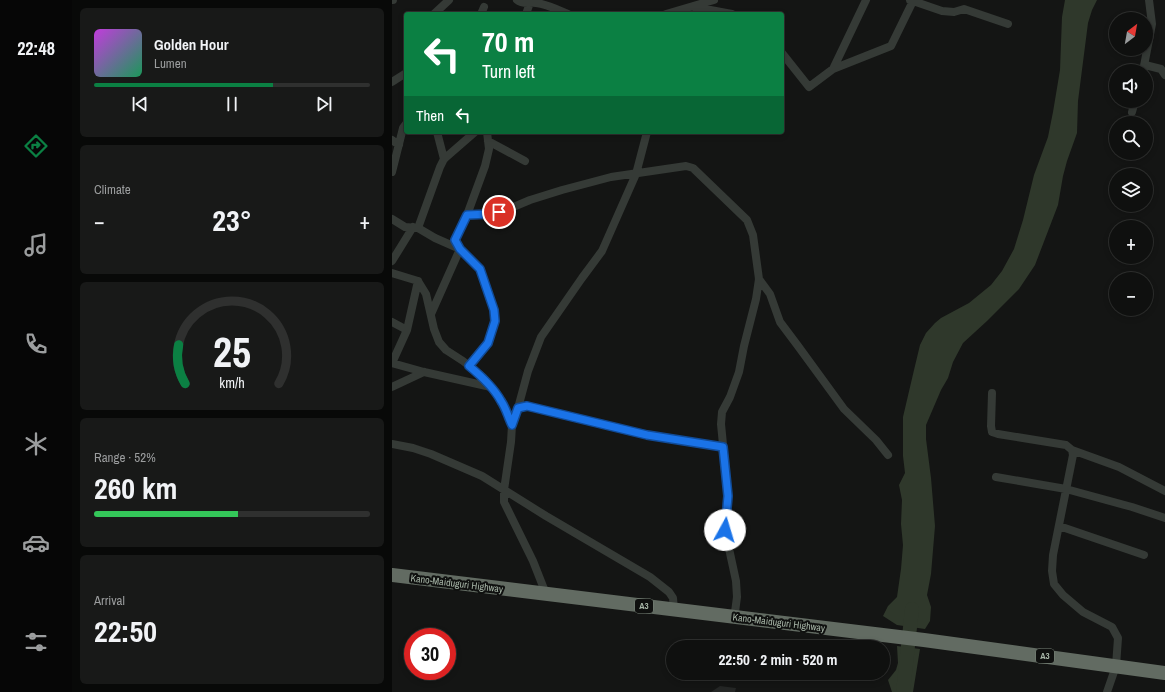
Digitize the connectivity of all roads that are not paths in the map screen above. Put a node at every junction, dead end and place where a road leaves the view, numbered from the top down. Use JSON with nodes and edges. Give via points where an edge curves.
{"nodes":[{"id":1,"x":449,"y":0,"type":"edge"},
{"id":2,"x":517,"y":0,"type":"edge"},
{"id":3,"x":714,"y":0,"type":"edge"},
{"id":4,"x":866,"y":0,"type":"edge"},
{"id":5,"x":912,"y":0,"type":"edge"},
{"id":6,"x":1149,"y":0,"type":"edge"},
{"id":7,"x":530,"y":2,"type":"edge"},
{"id":8,"x":688,"y":3,"type":"edge"},
{"id":9,"x":436,"y":12,"type":"edge"},
{"id":10,"x":527,"y":12,"type":"edge"},
{"id":11,"x":563,"y":12,"type":"edge"},
{"id":12,"x":672,"y":12,"type":"edge"},
{"id":13,"x":724,"y":12,"type":"edge"},
{"id":14,"x":1008,"y":24,"type":"dead end"},
{"id":15,"x":784,"y":56,"type":"edge"},
{"id":16,"x":1145,"y":64,"type":"edge"},
{"id":17,"x":833,"y":68,"type":"junction"},
{"id":18,"x":1153,"y":69,"type":"edge"},
{"id":19,"x":404,"y":74,"type":"edge"},
{"id":20,"x":1165,"y":75,"type":"edge"},
{"id":21,"x":392,"y":82,"type":"edge"},
{"id":22,"x":1133,"y":108,"type":"edge"},
{"id":23,"x":1132,"y":112,"type":"dead end"},
{"id":24,"x":404,"y":127,"type":"edge"},
{"id":25,"x":438,"y":134,"type":"edge"},
{"id":26,"x":473,"y":134,"type":"edge"},
{"id":27,"x":482,"y":134,"type":"edge"},
{"id":28,"x":487,"y":134,"type":"edge"},
{"id":29,"x":646,"y":134,"type":"edge"},
{"id":30,"x":395,"y":143,"type":"edge"},
{"id":31,"x":489,"y":145,"type":"junction"},
{"id":32,"x":444,"y":160,"type":"junction"},
{"id":33,"x":525,"y":161,"type":"dead end"},
{"id":34,"x":392,"y":172,"type":"edge"},
{"id":35,"x":636,"y":174,"type":"junction"},
{"id":36,"x":467,"y":215,"type":"junction"},
{"id":37,"x":392,"y":219,"type":"edge"},
{"id":38,"x":415,"y":228,"type":"junction"},
{"id":39,"x":460,"y":249,"type":"junction"},
{"id":40,"x":392,"y":261,"type":"edge"},
{"id":41,"x":392,"y":273,"type":"edge"},
{"id":42,"x":759,"y":279,"type":"junction"},
{"id":43,"x":418,"y":280,"type":"junction"},
{"id":44,"x":431,"y":314,"type":"junction"},
{"id":45,"x":392,"y":322,"type":"edge"},
{"id":46,"x":407,"y":330,"type":"junction"},
{"id":47,"x":392,"y":363,"type":"edge"},
{"id":48,"x":469,"y":366,"type":"junction"},
{"id":49,"x":424,"y":372,"type":"junction"},
{"id":50,"x":392,"y":387,"type":"edge"},
{"id":51,"x":491,"y":388,"type":"junction"},
{"id":52,"x":992,"y":393,"type":"dead end"},
{"id":53,"x":518,"y":408,"type":"junction"},
{"id":54,"x":512,"y":425,"type":"junction"},
{"id":55,"x":392,"y":444,"type":"edge"},
{"id":56,"x":723,"y":447,"type":"junction"},
{"id":57,"x":1072,"y":450,"type":"junction"},
{"id":58,"x":888,"y":455,"type":"dead end"},
{"id":59,"x":996,"y":478,"type":"dead end"},
{"id":60,"x":1066,"y":489,"type":"junction"},
{"id":61,"x":504,"y":490,"type":"junction"},
{"id":62,"x":1165,"y":491,"type":"edge"},
{"id":63,"x":1165,"y":518,"type":"edge"},
{"id":64,"x":1059,"y":526,"type":"junction"},
{"id":65,"x":1144,"y":555,"type":"dead end"},
{"id":66,"x":392,"y":575,"type":"edge"},
{"id":67,"x":546,"y":594,"type":"junction"},
{"id":68,"x":674,"y":610,"type":"junction"},
{"id":69,"x":733,"y":617,"type":"junction"},
{"id":70,"x":1116,"y":666,"type":"junction"},
{"id":71,"x":1165,"y":672,"type":"edge"},
{"id":72,"x":1107,"y":692,"type":"edge"}],
"edges":[{"from":1,"to":9,"type":"street"},
{"from":2,"to":7,"type":"street"},
{"from":3,"to":8,"type":"street"},
{"from":4,"to":17,"type":"street"},
{"from":5,"to":14,"type":"street","via":[[942,11],[954,12],[964,9]]},
{"from":5,"to":17,"type":"street","via":[[891,46]]},
{"from":6,"to":16,"type":"street","via":[[1152,24]]},
{"from":7,"to":10,"type":"street"},
{"from":7,"to":11,"type":"street"},
{"from":8,"to":12,"type":"street"},
{"from":8,"to":13,"type":"street"},
{"from":15,"to":17,"type":"street","via":[[809,87]]},
{"from":18,"to":20,"type":"street","via":[[1161,70]]},
{"from":19,"to":21,"type":"street"},
{"from":22,"to":23,"type":"street"},
{"from":24,"to":30,"type":"street"},
{"from":25,"to":32,"type":"street"},
{"from":26,"to":32,"type":"street"},
{"from":27,"to":31,"type":"street"},
{"from":28,"to":31,"type":"street"},
{"from":29,"to":35,"type":"street"},
{"from":30,"to":34,"type":"street"},
{"from":31,"to":33,"type":"street"},
{"from":31,"to":36,"type":"street","via":[[486,166]]},
{"from":32,"to":38,"type":"street"},
{"from":35,"to":36,"type":"street","via":[[611,177],[562,190],[499,212]]},
{"from":35,"to":42,"type":"street","via":[[686,166],[693,168],[747,220],[754,235]]},
{"from":35,"to":53,"type":"street","via":[[602,251],[541,337]]},
{"from":36,"to":39,"type":"street","via":[[455,240]]},
{"from":37,"to":38,"type":"street","via":[[405,227]]},
{"from":38,"to":39,"type":"street"},
{"from":38,"to":40,"type":"street"},
{"from":39,"to":44,"type":"street"},
{"from":39,"to":48,"type":"street","via":[[480,269],[495,316],[488,343]]},
{"from":41,"to":43,"type":"street"},
{"from":42,"to":56,"type":"street","via":[[739,372],[722,412]]},
{"from":42,"to":58,"type":"street","via":[[770,294],[780,322],[844,409]]},
{"from":43,"to":44,"type":"street","via":[[426,294]]},
{"from":43,"to":46,"type":"street"},
{"from":44,"to":48,"type":"street","via":[[439,342]]},
{"from":45,"to":46,"type":"street"},
{"from":46,"to":47,"type":"street"},
{"from":47,"to":49,"type":"street"},
{"from":48,"to":51,"type":"street","via":[[483,377]]},
{"from":49,"to":50,"type":"street"},
{"from":49,"to":51,"type":"street"},
{"from":51,"to":54,"type":"street","via":[[502,402]]},
{"from":52,"to":57,"type":"street","via":[[992,432],[1066,445]]},
{"from":53,"to":54,"type":"street"},
{"from":53,"to":56,"type":"street","via":[[527,406],[647,435]]},
{"from":54,"to":61,"type":"street"},
{"from":55,"to":61,"type":"street","via":[[431,454],[482,476]]},
{"from":56,"to":69,"type":"street","via":[[728,496],[725,530],[737,597]]},
{"from":57,"to":60,"type":"street"},
{"from":57,"to":62,"type":"street","via":[[1119,467]]},
{"from":59,"to":60,"type":"street"},
{"from":60,"to":63,"type":"street"},
{"from":60,"to":64,"type":"street"},
{"from":61,"to":67,"type":"street","via":[[504,502],[534,561]]},
{"from":61,"to":68,"type":"street","via":[[650,576],[669,592],[673,598]]},
{"from":64,"to":65,"type":"street"},
{"from":64,"to":70,"type":"street","via":[[1053,555],[1054,584],[1083,612],[1112,627],[1118,638]]},
{"from":66,"to":67,"type":"highway","name":"Kano-Maiduguri Highway","number":"A3"},
{"from":67,"to":68,"type":"highway","name":"Kano-Maiduguri Highway","number":"A3"},
{"from":68,"to":69,"type":"highway","name":"Kano-Maiduguri Highway","number":"A3"},
{"from":69,"to":70,"type":"highway","name":"Kano-Maiduguri Highway","number":"A3"},
{"from":70,"to":71,"type":"highway","name":"Kano-Maiduguri Highway","number":"A3"},
{"from":70,"to":72,"type":"street"}]}
